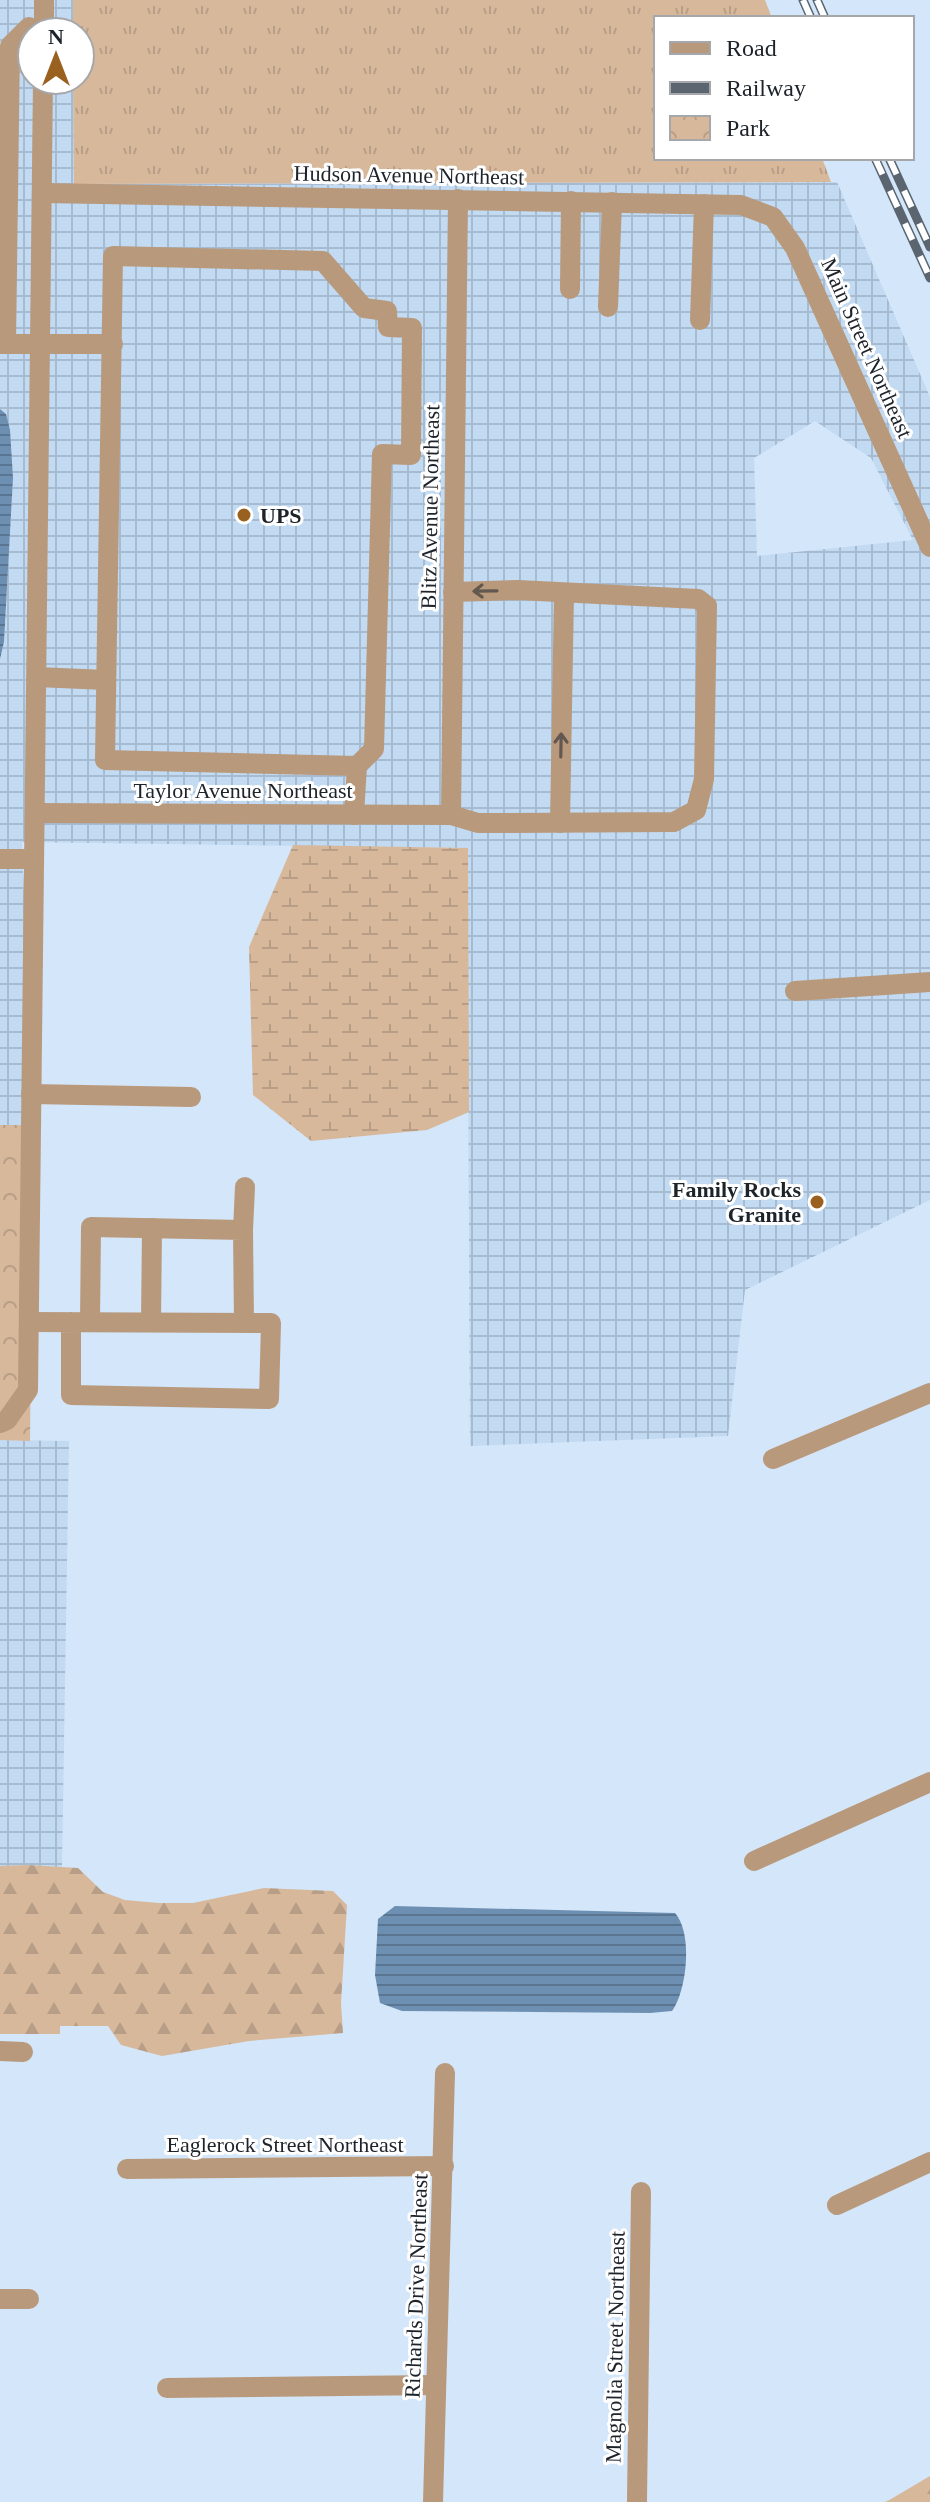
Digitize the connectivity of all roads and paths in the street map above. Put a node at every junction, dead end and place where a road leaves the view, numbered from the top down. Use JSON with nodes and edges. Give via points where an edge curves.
{"nodes":[{"id":1,"x":16,"y":42,"type":"edge"},
{"id":2,"x":43,"y":96,"type":"edge"},
{"id":3,"x":43,"y":193,"type":"junction"},
{"id":4,"x":458,"y":199,"type":"junction"},
{"id":5,"x":571,"y":201,"type":"junction"},
{"id":6,"x":612,"y":202,"type":"junction"},
{"id":7,"x":704,"y":204,"type":"junction"},
{"id":8,"x":773,"y":217,"type":"joint"},
{"id":9,"x":570,"y":289,"type":"dead end"},
{"id":10,"x":608,"y":307,"type":"dead end"},
{"id":11,"x":700,"y":320,"type":"dead end"},
{"id":12,"x":3,"y":344,"type":"edge"},
{"id":13,"x":42,"y":344,"type":"junction"},
{"id":14,"x":113,"y":344,"type":"junction"},
{"id":15,"x":930,"y":547,"type":"edge"},
{"id":16,"x":453,"y":592,"type":"junction"},
{"id":17,"x":564,"y":593,"type":"junction"},
{"id":18,"x":37,"y":677,"type":"junction"},
{"id":19,"x":106,"y":680,"type":"junction"},
{"id":20,"x":357,"y":766,"type":"junction"},
{"id":21,"x":36,"y":813,"type":"junction"},
{"id":22,"x":354,"y":815,"type":"junction"},
{"id":23,"x":451,"y":815,"type":"junction"},
{"id":24,"x":560,"y":823,"type":"junction"},
{"id":25,"x":0,"y":859,"type":"edge"},
{"id":26,"x":34,"y":859,"type":"junction"},
{"id":27,"x":930,"y":982,"type":"edge"},
{"id":28,"x":795,"y":991,"type":"dead end"},
{"id":29,"x":31,"y":1094,"type":"junction"},
{"id":30,"x":191,"y":1097,"type":"dead end"},
{"id":31,"x":245,"y":1187,"type":"dead end"},
{"id":32,"x":152,"y":1228,"type":"junction"},
{"id":33,"x":243,"y":1230,"type":"junction"},
{"id":34,"x":29,"y":1322,"type":"junction"},
{"id":35,"x":80,"y":1322,"type":"junction"},
{"id":36,"x":151,"y":1322,"type":"junction"},
{"id":37,"x":244,"y":1323,"type":"junction"},
{"id":38,"x":930,"y":1393,"type":"edge"},
{"id":39,"x":0,"y":1423,"type":"edge"},
{"id":40,"x":773,"y":1459,"type":"dead end"},
{"id":41,"x":930,"y":1782,"type":"edge"},
{"id":42,"x":754,"y":1861,"type":"dead end"},
{"id":43,"x":0,"y":2051,"type":"edge"},
{"id":44,"x":23,"y":2052,"type":"dead end"},
{"id":45,"x":445,"y":2073,"type":"dead end"},
{"id":46,"x":930,"y":2162,"type":"edge"},
{"id":47,"x":444,"y":2166,"type":"junction"},
{"id":48,"x":127,"y":2169,"type":"dead end"},
{"id":49,"x":641,"y":2192,"type":"dead end"},
{"id":50,"x":837,"y":2205,"type":"dead end"},
{"id":51,"x":0,"y":2299,"type":"edge"},
{"id":52,"x":29,"y":2299,"type":"dead end"},
{"id":53,"x":436,"y":2385,"type":"junction"},
{"id":54,"x":167,"y":2388,"type":"dead end"},
{"id":55,"x":433,"y":2502,"type":"edge"},
{"id":56,"x":637,"y":2502,"type":"edge"}],
"edges":[{"from":1,"to":12,"type":"street","via":[[10,46]]},
{"from":2,"to":3,"type":"street"},
{"from":3,"to":4,"type":"street","name":"Hudson Avenue Northeast"},
{"from":3,"to":13,"type":"street"},
{"from":4,"to":5,"type":"street","name":"Hudson Avenue Northeast"},
{"from":4,"to":16,"type":"street","name":"Blitz Avenue Northeast"},
{"from":5,"to":6,"type":"street","name":"Hudson Avenue Northeast"},
{"from":5,"to":9,"type":"street"},
{"from":6,"to":7,"type":"street","name":"Hudson Avenue Northeast"},
{"from":6,"to":10,"type":"street"},
{"from":7,"to":8,"type":"street","name":"Hudson Avenue Northeast","via":[[741,205]]},
{"from":7,"to":11,"type":"street"},
{"from":8,"to":15,"type":"street","name":"Main Street Northeast","via":[[795,248]]},
{"from":12,"to":13,"type":"street"},
{"from":13,"to":14,"type":"street"},
{"from":13,"to":18,"type":"street"},
{"from":14,"to":19,"type":"street"},
{"from":14,"to":20,"type":"street","via":[[113,256],[323,261],[364,308],[387,311],[388,327],[412,328],[411,455],[382,454],[374,749]]},
{"from":17,"to":16,"type":"street","one_way":true},
{"from":16,"to":23,"type":"street","name":"Blitz Avenue Northeast"},
{"from":24,"to":17,"type":"street","one_way":true},
{"from":17,"to":24,"type":"street","name":"Taylor Avenue Northeast","via":[[698,599],[707,606],[704,779],[696,810],[674,822]]},
{"from":18,"to":19,"type":"street"},
{"from":18,"to":21,"type":"street"},
{"from":19,"to":20,"type":"street","via":[[105,760]]},
{"from":20,"to":22,"type":"street"},
{"from":21,"to":22,"type":"street","name":"Taylor Avenue Northeast"},
{"from":21,"to":26,"type":"street"},
{"from":22,"to":23,"type":"street","name":"Taylor Avenue Northeast"},
{"from":23,"to":24,"type":"street","name":"Taylor Avenue Northeast","via":[[478,823]]},
{"from":25,"to":26,"type":"street"},
{"from":26,"to":29,"type":"street"},
{"from":27,"to":28,"type":"street"},
{"from":29,"to":30,"type":"street"},
{"from":29,"to":34,"type":"street"},
{"from":31,"to":33,"type":"street"},
{"from":32,"to":33,"type":"street"},
{"from":32,"to":35,"type":"street","via":[[91,1227]]},
{"from":32,"to":36,"type":"street"},
{"from":33,"to":37,"type":"street"},
{"from":34,"to":35,"type":"street"},
{"from":34,"to":39,"type":"street","via":[[28,1390]]},
{"from":35,"to":36,"type":"street"},
{"from":35,"to":37,"type":"street","via":[[71,1395],[269,1399],[271,1323]]},
{"from":36,"to":37,"type":"street"},
{"from":38,"to":40,"type":"street"},
{"from":41,"to":42,"type":"street"},
{"from":43,"to":44,"type":"street"},
{"from":45,"to":47,"type":"street","name":"Richards Drive Northeast"},
{"from":46,"to":50,"type":"street"},
{"from":47,"to":48,"type":"street","name":"Eaglerock Street Northeast"},
{"from":47,"to":53,"type":"street","name":"Richards Drive Northeast"},
{"from":49,"to":56,"type":"street","name":"Magnolia Street Northeast"},
{"from":51,"to":52,"type":"street"},
{"from":53,"to":54,"type":"street"},
{"from":53,"to":55,"type":"street","name":"Richards Drive Northeast"}]}
